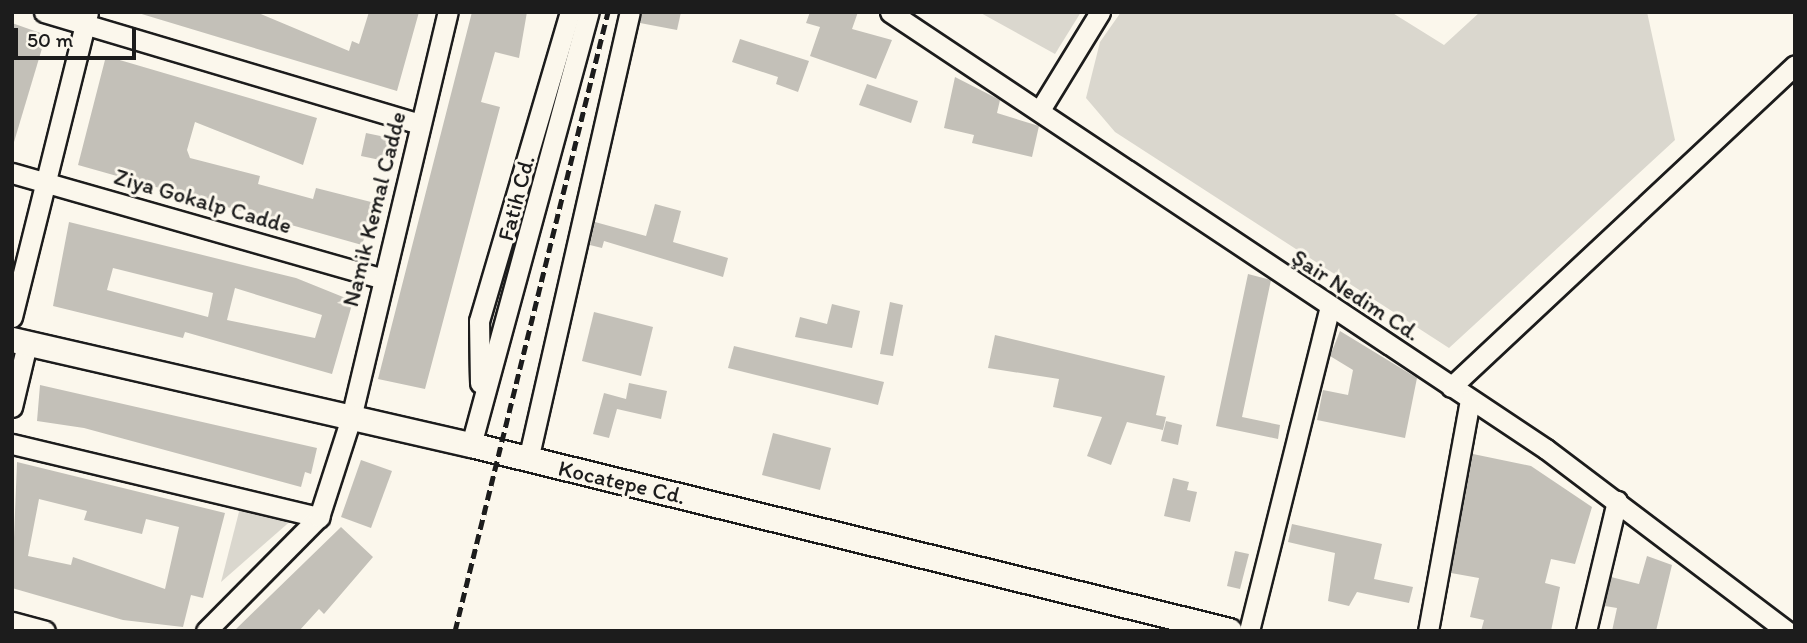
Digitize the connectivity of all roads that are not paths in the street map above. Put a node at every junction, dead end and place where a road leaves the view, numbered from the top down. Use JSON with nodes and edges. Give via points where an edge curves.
{"nodes":[{"id":1,"x":44,"y":12,"type":"edge"},
{"id":2,"x":447,"y":12,"type":"edge"},
{"id":3,"x":570,"y":12,"type":"edge"},
{"id":4,"x":589,"y":12,"type":"edge"},
{"id":5,"x":630,"y":12,"type":"edge"},
{"id":6,"x":890,"y":12,"type":"edge"},
{"id":7,"x":1100,"y":12,"type":"edge"},
{"id":8,"x":86,"y":19,"type":"edge"},
{"id":9,"x":1795,"y":65,"type":"edge"},
{"id":10,"x":1040,"y":110,"type":"junction"},
{"id":11,"x":420,"y":124,"type":"junction"},
{"id":12,"x":12,"y":173,"type":"edge"},
{"id":13,"x":48,"y":182,"type":"junction"},
{"id":14,"x":380,"y":278,"type":"junction"},
{"id":15,"x":1330,"y":307,"type":"junction"},
{"id":16,"x":12,"y":317,"type":"edge"},
{"id":17,"x":20,"y":342,"type":"edge"},
{"id":18,"x":1451,"y":387,"type":"junction"},
{"id":19,"x":481,"y":393,"type":"junction"},
{"id":20,"x":1470,"y":400,"type":"junction"},
{"id":21,"x":12,"y":407,"type":"edge"},
{"id":22,"x":351,"y":418,"type":"junction"},
{"id":23,"x":12,"y":444,"type":"edge"},
{"id":24,"x":471,"y":444,"type":"junction"},
{"id":25,"x":528,"y":460,"type":"junction"},
{"id":26,"x":1617,"y":500,"type":"junction"},
{"id":27,"x":319,"y":517,"type":"junction"},
{"id":28,"x":12,"y":622,"type":"edge"},
{"id":29,"x":45,"y":631,"type":"edge"},
{"id":30,"x":206,"y":631,"type":"edge"},
{"id":31,"x":1230,"y":631,"type":"edge"},
{"id":32,"x":1249,"y":631,"type":"edge"},
{"id":33,"x":1428,"y":631,"type":"edge"},
{"id":34,"x":1586,"y":631,"type":"edge"},
{"id":35,"x":1787,"y":631,"type":"edge"}],
"edges":[{"from":1,"to":8,"type":"street"},
{"from":2,"to":11,"type":"street","name":"Namik Kemal Cadde"},
{"from":3,"to":19,"type":"street","name":"Fatih Cd.","via":[[479,321]]},
{"from":4,"to":19,"type":"street","name":"Fatih Cd.","via":[[503,335]]},
{"from":5,"to":25,"type":"street"},
{"from":6,"to":10,"type":"street","name":"Şair Nedim Cd."},
{"from":7,"to":10,"type":"street"},
{"from":8,"to":11,"type":"street"},
{"from":8,"to":13,"type":"street"},
{"from":9,"to":18,"type":"street"},
{"from":10,"to":15,"type":"street","name":"Şair Nedim Cd."},
{"from":11,"to":14,"type":"street","name":"Namik Kemal Cadde"},
{"from":12,"to":13,"type":"street","name":"Ziya Gokalp Cadde"},
{"from":13,"to":14,"type":"street","name":"Ziya Gokalp Cadde"},
{"from":13,"to":16,"type":"street"},
{"from":14,"to":22,"type":"street","name":"Namik Kemal Cadde"},
{"from":15,"to":18,"type":"street","name":"Şair Nedim Cd."},
{"from":15,"to":32,"type":"street"},
{"from":17,"to":21,"type":"street"},
{"from":17,"to":22,"type":"main road","name":"Kocatepe Cd."},
{"from":18,"to":20,"type":"street","name":"Şair Nedim Cd."},
{"from":19,"to":24,"type":"street","name":"Fatih Cd."},
{"from":20,"to":26,"type":"street","name":"Şair Nedim Cd."},
{"from":20,"to":33,"type":"street"},
{"from":22,"to":24,"type":"main road","name":"Kocatepe Cd."},
{"from":22,"to":27,"type":"street","name":"Namik Kemal Cadde"},
{"from":23,"to":27,"type":"street"},
{"from":24,"to":25,"type":"main road","name":"Kocatepe Cd."},
{"from":25,"to":31,"type":"main road","name":"Kocatepe Cd."},
{"from":26,"to":34,"type":"street"},
{"from":26,"to":35,"type":"street","name":"Şair Nedim Cd."},
{"from":27,"to":30,"type":"street"},
{"from":28,"to":29,"type":"street"}]}
